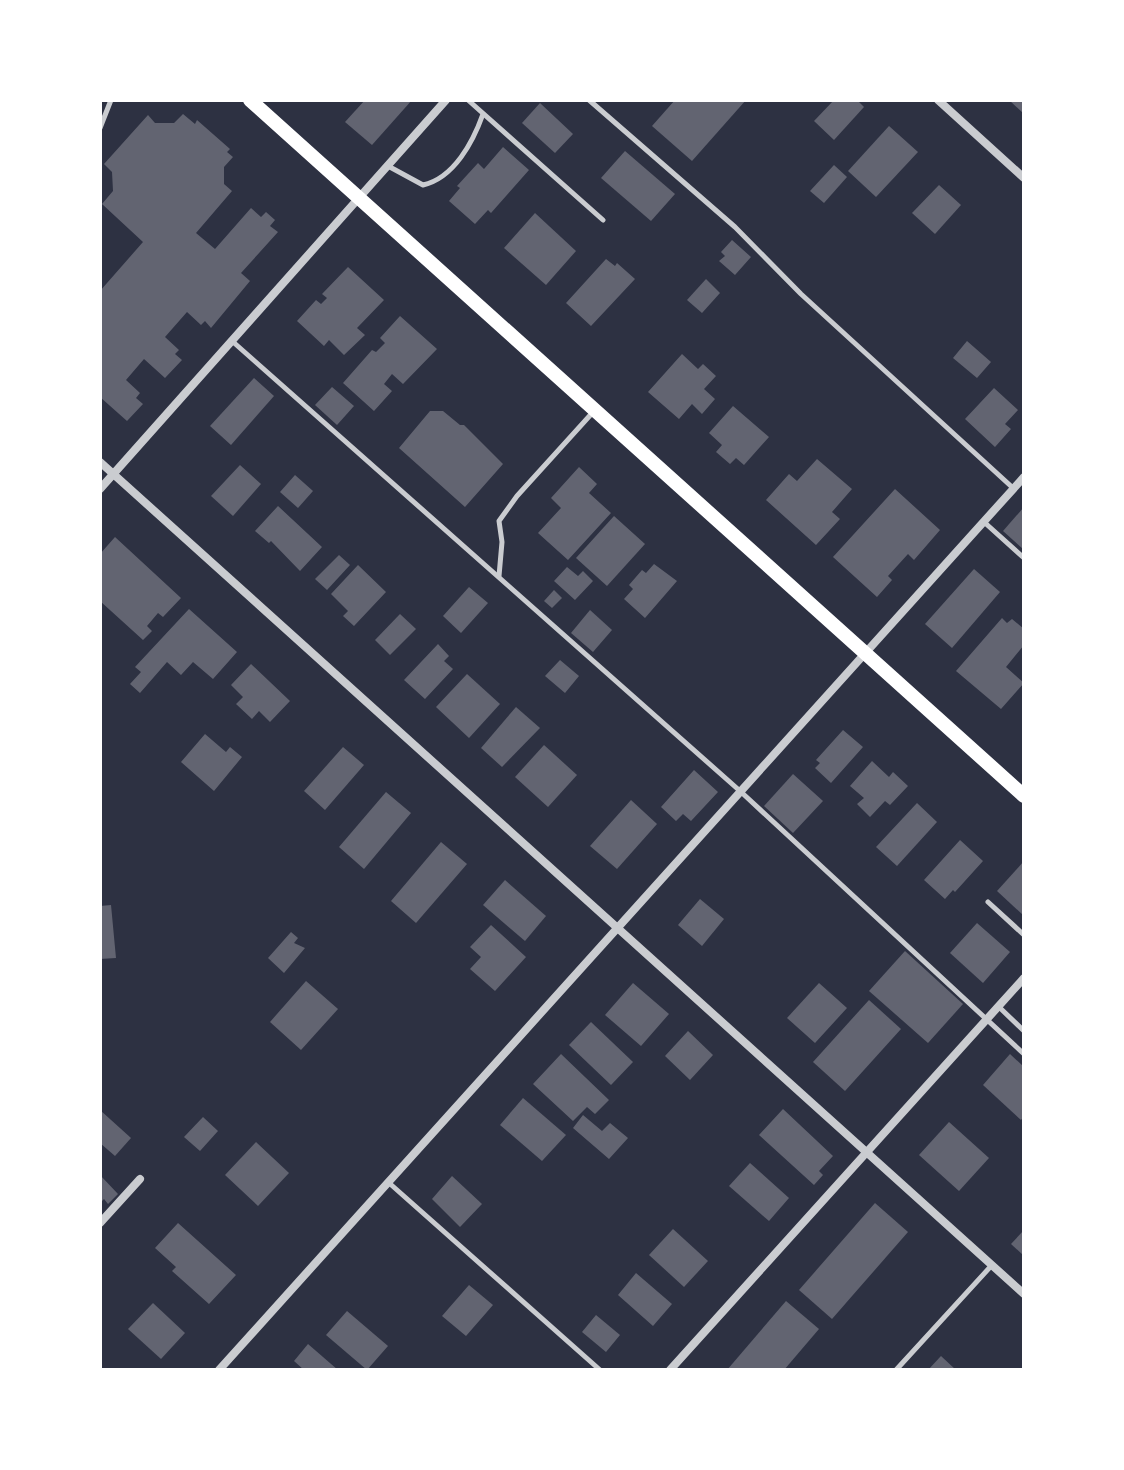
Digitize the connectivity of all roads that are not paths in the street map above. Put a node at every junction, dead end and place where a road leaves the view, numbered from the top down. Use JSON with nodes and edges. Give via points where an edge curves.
{"nodes":[{"id":1,"x":250,"y":100,"type":"edge"},
{"id":2,"x":446,"y":100,"type":"edge"},
{"id":3,"x":468,"y":100,"type":"edge"},
{"id":4,"x":589,"y":100,"type":"edge"},
{"id":5,"x":938,"y":100,"type":"edge"},
{"id":6,"x":107,"y":101,"type":"edge"},
{"id":7,"x":483,"y":114,"type":"junction"},
{"id":8,"x":100,"y":128,"type":"edge"},
{"id":9,"x":388,"y":166,"type":"junction"},
{"id":10,"x":1024,"y":178,"type":"edge"},
{"id":11,"x":359,"y":199,"type":"junction"},
{"id":12,"x":603,"y":220,"type":"dead end"},
{"id":13,"x":232,"y":341,"type":"junction"},
{"id":14,"x":595,"y":410,"type":"junction"},
{"id":15,"x":100,"y":462,"type":"edge"},
{"id":16,"x":114,"y":474,"type":"junction"},
{"id":17,"x":1024,"y":477,"type":"edge"},
{"id":18,"x":100,"y":489,"type":"edge"},
{"id":19,"x":1014,"y":489,"type":"junction"},
{"id":20,"x":984,"y":522,"type":"junction"},
{"id":21,"x":1024,"y":558,"type":"edge"},
{"id":22,"x":499,"y":577,"type":"junction"},
{"id":23,"x":866,"y":652,"type":"junction"},
{"id":24,"x":740,"y":791,"type":"junction"},
{"id":25,"x":1024,"y":796,"type":"edge"},
{"id":26,"x":988,"y":902,"type":"dead end"},
{"id":27,"x":617,"y":927,"type":"junction"},
{"id":28,"x":1024,"y":935,"type":"edge"},
{"id":29,"x":1024,"y":978,"type":"edge"},
{"id":30,"x":998,"y":1007,"type":"junction"},
{"id":31,"x":986,"y":1020,"type":"junction"},
{"id":32,"x":1024,"y":1031,"type":"edge"},
{"id":33,"x":1024,"y":1054,"type":"edge"},
{"id":34,"x":866,"y":1153,"type":"junction"},
{"id":35,"x":140,"y":1179,"type":"dead end"},
{"id":36,"x":388,"y":1182,"type":"junction"},
{"id":37,"x":100,"y":1223,"type":"edge"},
{"id":38,"x":992,"y":1265,"type":"junction"},
{"id":39,"x":1024,"y":1294,"type":"edge"},
{"id":40,"x":219,"y":1370,"type":"edge"},
{"id":41,"x":600,"y":1370,"type":"edge"},
{"id":42,"x":670,"y":1370,"type":"edge"},
{"id":43,"x":896,"y":1370,"type":"edge"}],
"edges":[{"from":1,"to":11,"type":"main road"},
{"from":2,"to":9,"type":"street"},
{"from":3,"to":7,"type":"lane"},
{"from":4,"to":19,"type":"lane","via":[[735,227]]},
{"from":5,"to":10,"type":"street"},
{"from":6,"to":8,"type":"lane"},
{"from":7,"to":9,"type":"lane","via":[[464,152],[435,182],[423,185]]},
{"from":7,"to":12,"type":"lane"},
{"from":9,"to":11,"type":"street"},
{"from":11,"to":13,"type":"street"},
{"from":11,"to":14,"type":"main road"},
{"from":13,"to":16,"type":"street"},
{"from":13,"to":22,"type":"lane"},
{"from":14,"to":22,"type":"lane","via":[[499,521]]},
{"from":14,"to":23,"type":"main road"},
{"from":15,"to":16,"type":"street"},
{"from":16,"to":18,"type":"street"},
{"from":16,"to":27,"type":"street"},
{"from":17,"to":19,"type":"street"},
{"from":19,"to":20,"type":"street"},
{"from":20,"to":21,"type":"lane"},
{"from":20,"to":23,"type":"street"},
{"from":22,"to":24,"type":"lane"},
{"from":23,"to":24,"type":"street"},
{"from":23,"to":25,"type":"main road"},
{"from":24,"to":27,"type":"street"},
{"from":24,"to":31,"type":"lane"},
{"from":26,"to":28,"type":"lane"},
{"from":27,"to":34,"type":"street"},
{"from":27,"to":36,"type":"street"},
{"from":29,"to":30,"type":"street"},
{"from":30,"to":31,"type":"street"},
{"from":30,"to":32,"type":"lane"},
{"from":31,"to":33,"type":"lane"},
{"from":31,"to":34,"type":"street"},
{"from":34,"to":38,"type":"street"},
{"from":34,"to":42,"type":"street"},
{"from":35,"to":37,"type":"street"},
{"from":36,"to":40,"type":"street"},
{"from":36,"to":41,"type":"lane"},
{"from":38,"to":39,"type":"street"},
{"from":38,"to":43,"type":"lane"}]}
